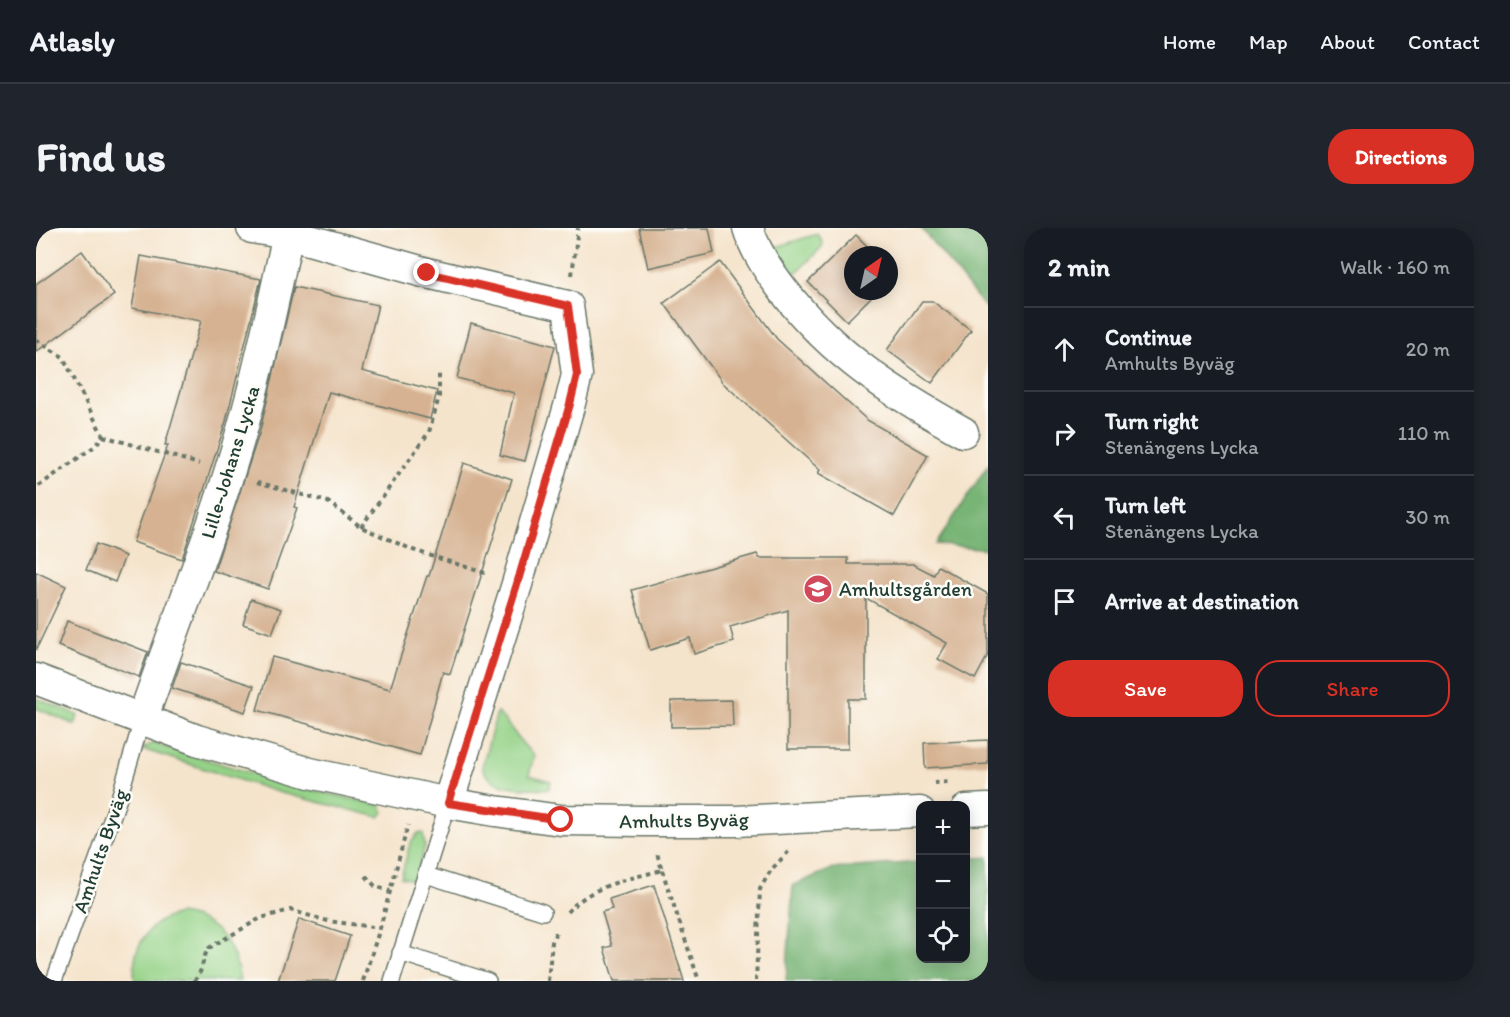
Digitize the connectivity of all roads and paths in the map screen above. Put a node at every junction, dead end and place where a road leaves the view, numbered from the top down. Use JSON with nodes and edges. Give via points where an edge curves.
{"nodes":[{"id":1,"x":47,"y":228,"type":"edge"},
{"id":2,"x":252,"y":228,"type":"edge"},
{"id":3,"x":578,"y":228,"type":"edge"},
{"id":4,"x":747,"y":228,"type":"edge"},
{"id":5,"x":288,"y":231,"type":"edge"},
{"id":6,"x":36,"y":238,"type":"edge"},
{"id":7,"x":568,"y":306,"type":"junction"},
{"id":8,"x":36,"y":340,"type":"edge"},
{"id":9,"x":439,"y":372,"type":"dead end"},
{"id":10,"x":963,"y":432,"type":"dead end"},
{"id":11,"x":103,"y":435,"type":"junction"},
{"id":12,"x":229,"y":474,"type":"junction"},
{"id":13,"x":36,"y":488,"type":"edge"},
{"id":14,"x":361,"y":527,"type":"junction"},
{"id":15,"x":517,"y":584,"type":"junction"},
{"id":16,"x":36,"y":679,"type":"edge"},
{"id":17,"x":142,"y":720,"type":"junction"},
{"id":18,"x":957,"y":782,"type":"dead end"},
{"id":19,"x":933,"y":783,"type":"dead end"},
{"id":20,"x":448,"y":803,"type":"junction"},
{"id":21,"x":988,"y":809,"type":"edge"},
{"id":22,"x":970,"y":810,"type":"edge"},
{"id":23,"x":916,"y":812,"type":"edge"},
{"id":24,"x":408,"y":825,"type":"dead end"},
{"id":25,"x":655,"y":846,"type":"dead end"},
{"id":26,"x":798,"y":849,"type":"dead end"},
{"id":27,"x":662,"y":870,"type":"junction"},
{"id":28,"x":426,"y":875,"type":"junction"},
{"id":29,"x":366,"y":876,"type":"dead end"},
{"id":30,"x":390,"y":891,"type":"junction"},
{"id":31,"x":543,"y":912,"type":"dead end"},
{"id":32,"x":380,"y":928,"type":"junction"},
{"id":33,"x":400,"y":953,"type":"junction"},
{"id":34,"x":54,"y":981,"type":"edge"},
{"id":35,"x":194,"y":981,"type":"edge"},
{"id":36,"x":363,"y":981,"type":"edge"},
{"id":37,"x":392,"y":981,"type":"edge"},
{"id":38,"x":488,"y":981,"type":"edge"},
{"id":39,"x":548,"y":981,"type":"edge"},
{"id":40,"x":699,"y":981,"type":"edge"},
{"id":41,"x":756,"y":981,"type":"edge"}],
"edges":[{"from":1,"to":6,"type":"path"},
{"from":2,"to":5,"type":"street"},
{"from":3,"to":7,"type":"path"},
{"from":4,"to":10,"type":"street","via":[[774,279],[802,315],[846,357],[886,387]]},
{"from":5,"to":7,"type":"street","via":[[427,273]]},
{"from":5,"to":12,"type":"street","name":"Lille-Johans Lycka"},
{"from":7,"to":15,"type":"street","via":[[577,375]]},
{"from":8,"to":11,"type":"path","via":[[63,357]]},
{"from":9,"to":14,"type":"path","via":[[439,397],[429,432]]},
{"from":11,"to":12,"type":"path"},
{"from":11,"to":13,"type":"path","via":[[95,446]]},
{"from":12,"to":14,"type":"path","via":[[328,502]]},
{"from":12,"to":17,"type":"street","name":"Lille-Johans Lycka"},
{"from":14,"to":15,"type":"path","via":[[413,550]]},
{"from":15,"to":20,"type":"street"},
{"from":16,"to":17,"type":"street","name":"Amhults Byväg"},
{"from":17,"to":20,"type":"street","name":"Amhults Byväg","via":[[310,772]]},
{"from":17,"to":34,"type":"lane","name":"Amhults Byväg","via":[[120,798]]},
{"from":18,"to":19,"type":"path"},
{"from":20,"to":23,"type":"street","name":"Amhults Byväg","via":[[561,820],[736,821]]},
{"from":20,"to":28,"type":"lane"},
{"from":21,"to":22,"type":"street"},
{"from":24,"to":30,"type":"path"},
{"from":25,"to":27,"type":"path","name":"Amhults Byväg"},
{"from":26,"to":41,"type":"path","via":[[789,851],[760,889]]},
{"from":27,"to":39,"type":"path","via":[[602,887],[586,894],[568,911],[552,942]]},
{"from":27,"to":40,"type":"path","name":"Amhults Byväg"},
{"from":28,"to":31,"type":"lane"},
{"from":28,"to":33,"type":"lane"},
{"from":29,"to":30,"type":"path","via":[[375,886]]},
{"from":30,"to":32,"type":"path"},
{"from":32,"to":35,"type":"path","via":[[328,921],[290,910],[261,918],[209,948],[204,954],[202,971]]},
{"from":32,"to":36,"type":"path"},
{"from":33,"to":37,"type":"lane"},
{"from":33,"to":38,"type":"lane"}]}
